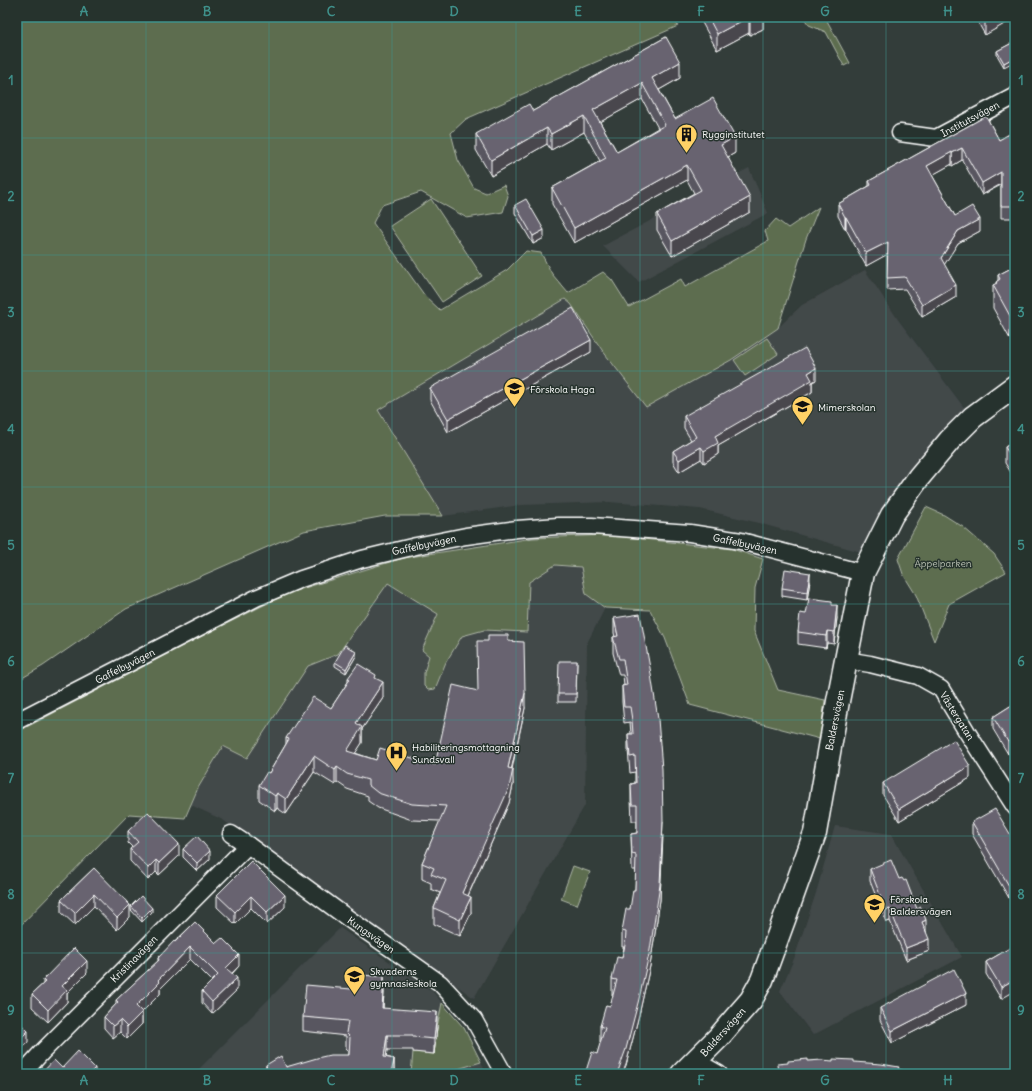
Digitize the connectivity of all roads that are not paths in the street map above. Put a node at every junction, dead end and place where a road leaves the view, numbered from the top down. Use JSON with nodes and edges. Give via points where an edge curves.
{"nodes":[{"id":1,"x":1015,"y":96,"type":"edge"},
{"id":2,"x":900,"y":133,"type":"dead end"},
{"id":3,"x":1015,"y":386,"type":"edge"},
{"id":4,"x":863,"y":573,"type":"junction"},
{"id":5,"x":846,"y":660,"type":"junction"},
{"id":6,"x":17,"y":721,"type":"edge"},
{"id":7,"x":1015,"y":807,"type":"edge"},
{"id":8,"x":231,"y":834,"type":"dead end"},
{"id":9,"x":248,"y":844,"type":"junction"},
{"id":10,"x":689,"y":1068,"type":"edge"},
{"id":11,"x":22,"y":1074,"type":"edge"},
{"id":12,"x":504,"y":1074,"type":"edge"},
{"id":13,"x":718,"y":1074,"type":"edge"}],
"edges":[{"from":1,"to":2,"type":"street","name":"Institutsvägen","via":[[936,138]]},
{"from":3,"to":4,"type":"street","name":"Baldersvägen","via":[[973,417],[919,477],[892,515]]},
{"from":4,"to":5,"type":"street","name":"Baldersvägen"},
{"from":4,"to":6,"type":"street","name":"Gaffelbyvägen","via":[[741,541],[690,533],[558,526],[466,536],[362,559],[301,579],[256,598]]},
{"from":5,"to":7,"type":"street","name":"Västergatan","via":[[918,676],[941,689]]},
{"from":5,"to":10,"type":"street","name":"Baldersvägen","via":[[815,833],[762,980],[751,1000]]},
{"from":8,"to":9,"type":"street","name":"Kungsvägen"},
{"from":9,"to":11,"type":"street","name":"Kristinavägen"},
{"from":9,"to":12,"type":"street","name":"Kungsvägen","via":[[440,983],[474,1020]]},
{"from":10,"to":13,"type":"street"}]}
